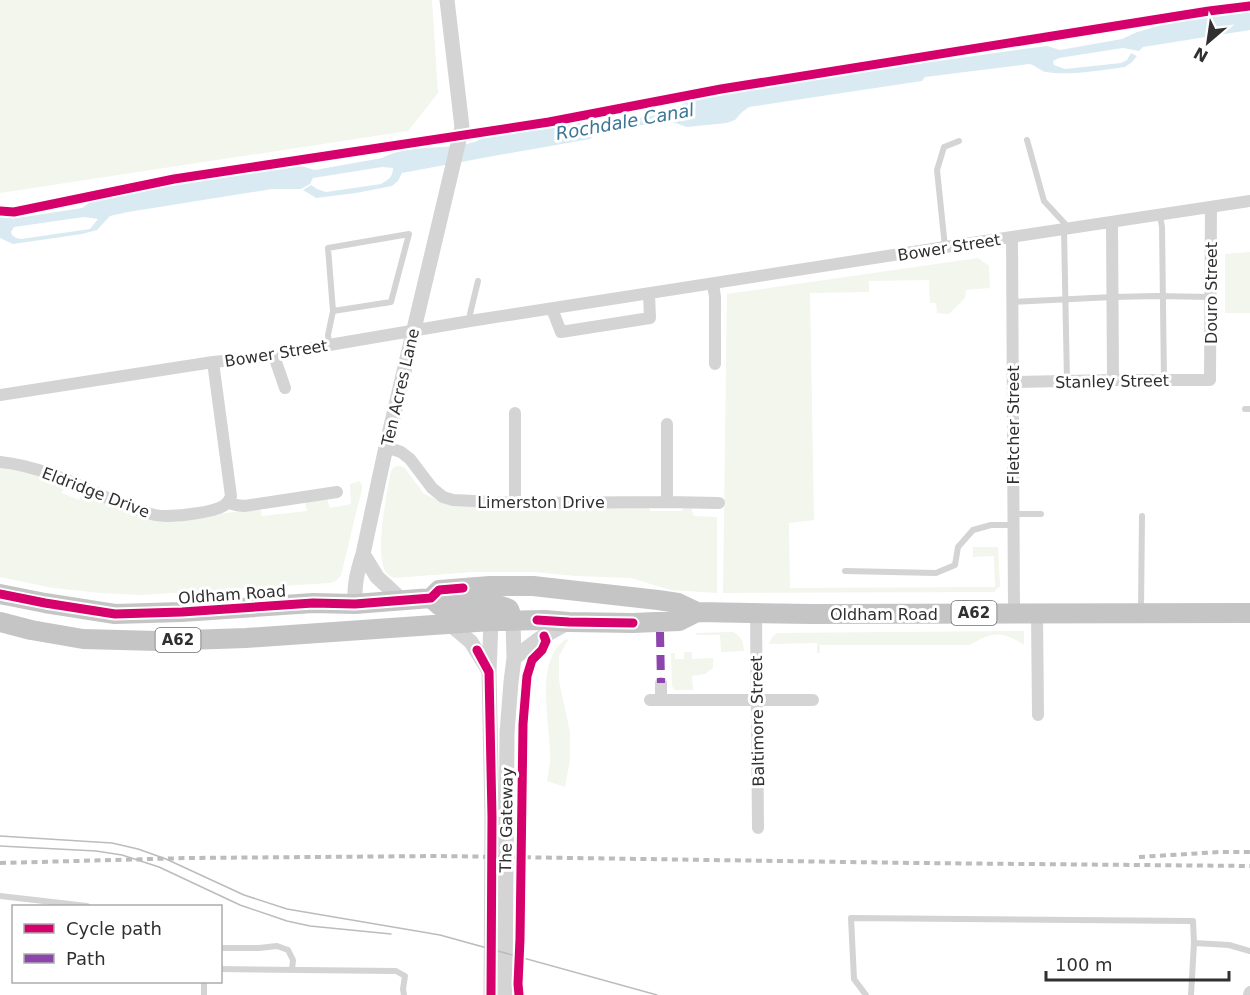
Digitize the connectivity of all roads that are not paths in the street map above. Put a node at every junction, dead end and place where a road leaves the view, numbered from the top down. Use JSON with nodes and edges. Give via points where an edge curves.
{"nodes":[{"id":1,"x":447,"y":0,"type":"edge"},
{"id":2,"x":1027,"y":140,"type":"dead end"},
{"id":3,"x":959,"y":141,"type":"dead end"},
{"id":4,"x":1250,"y":201,"type":"edge"},
{"id":5,"x":1211,"y":207,"type":"junction"},
{"id":6,"x":1160,"y":214,"type":"junction"},
{"id":7,"x":1112,"y":222,"type":"junction"},
{"id":8,"x":1066,"y":229,"type":"junction"},
{"id":9,"x":1012,"y":237,"type":"junction"},
{"id":10,"x":945,"y":247,"type":"junction"},
{"id":11,"x":478,"y":281,"type":"dead end"},
{"id":12,"x":713,"y":284,"type":"junction"},
{"id":13,"x":649,"y":294,"type":"junction"},
{"id":14,"x":1113,"y":297,"type":"junction"},
{"id":15,"x":1163,"y":297,"type":"junction"},
{"id":16,"x":1211,"y":297,"type":"junction"},
{"id":17,"x":1065,"y":299,"type":"junction"},
{"id":18,"x":1012,"y":302,"type":"junction"},
{"id":19,"x":552,"y":309,"type":"junction"},
{"id":20,"x":333,"y":311,"type":"junction"},
{"id":21,"x":471,"y":321,"type":"junction"},
{"id":22,"x":413,"y":331,"type":"junction"},
{"id":23,"x":329,"y":345,"type":"junction"},
{"id":24,"x":274,"y":356,"type":"junction"},
{"id":25,"x":213,"y":362,"type":"junction"},
{"id":26,"x":715,"y":364,"type":"dead end"},
{"id":27,"x":1113,"y":380,"type":"junction"},
{"id":28,"x":1164,"y":380,"type":"junction"},
{"id":29,"x":1210,"y":380,"type":"joint"},
{"id":30,"x":1067,"y":381,"type":"junction"},
{"id":31,"x":1014,"y":382,"type":"junction"},
{"id":32,"x":285,"y":388,"type":"dead end"},
{"id":33,"x":0,"y":395,"type":"edge"},
{"id":34,"x":515,"y":413,"type":"dead end"},
{"id":35,"x":667,"y":424,"type":"dead end"},
{"id":36,"x":386,"y":447,"type":"junction"},
{"id":37,"x":0,"y":462,"type":"edge"},
{"id":38,"x":338,"y":492,"type":"dead end"},
{"id":39,"x":228,"y":502,"type":"junction"},
{"id":40,"x":515,"y":502,"type":"junction"},
{"id":41,"x":667,"y":502,"type":"junction"},
{"id":42,"x":719,"y":503,"type":"dead end"},
{"id":43,"x":1041,"y":514,"type":"dead end"},
{"id":44,"x":1142,"y":516,"type":"dead end"},
{"id":45,"x":1014,"y":519,"type":"junction"},
{"id":46,"x":363,"y":554,"type":"junction"},
{"id":47,"x":845,"y":571,"type":"dead end"},
{"id":48,"x":0,"y":594,"type":"edge"},
{"id":49,"x":402,"y":600,"type":"junction"},
{"id":50,"x":491,"y":603,"type":"junction"},
{"id":51,"x":355,"y":604,"type":"junction"},
{"id":52,"x":697,"y":612,"type":"junction"},
{"id":53,"x":1014,"y":613,"type":"junction"},
{"id":54,"x":1037,"y":613,"type":"junction"},
{"id":55,"x":1142,"y":613,"type":"junction"},
{"id":56,"x":1250,"y":613,"type":"edge"},
{"id":57,"x":756,"y":614,"type":"junction"},
{"id":58,"x":513,"y":621,"type":"junction"},
{"id":59,"x":0,"y":622,"type":"edge"},
{"id":60,"x":569,"y":622,"type":"junction"},
{"id":61,"x":451,"y":625,"type":"junction"},
{"id":62,"x":358,"y":630,"type":"junction"},
{"id":63,"x":514,"y":658,"type":"junction"},
{"id":64,"x":489,"y":672,"type":"junction"},
{"id":65,"x":661,"y":683,"type":"dead end"},
{"id":66,"x":758,"y":700,"type":"junction"},
{"id":67,"x":813,"y":700,"type":"dead end"},
{"id":68,"x":1038,"y":715,"type":"dead end"},
{"id":69,"x":758,"y":828,"type":"dead end"},
{"id":70,"x":0,"y":896,"type":"edge"},
{"id":71,"x":78,"y":905,"type":"edge"},
{"id":72,"x":1194,"y":943,"type":"junction"},
{"id":73,"x":222,"y":948,"type":"edge"},
{"id":74,"x":1250,"y":951,"type":"edge"},
{"id":75,"x":222,"y":969,"type":"edge"},
{"id":76,"x":292,"y":970,"type":"junction"},
{"id":77,"x":404,"y":995,"type":"edge"},
{"id":78,"x":491,"y":995,"type":"edge"},
{"id":79,"x":505,"y":995,"type":"edge"},
{"id":80,"x":866,"y":995,"type":"edge"},
{"id":81,"x":1191,"y":995,"type":"edge"}],
"edges":[{"from":1,"to":22,"type":"street","name":"Ten Acres Lane","via":[[462,127]]},
{"from":2,"to":8,"type":"lane","via":[[1044,201]]},
{"from":3,"to":10,"type":"lane","via":[[944,147],[937,170]]},
{"from":4,"to":5,"type":"street","name":"Bower Street"},
{"from":5,"to":6,"type":"street","name":"Bower Street"},
{"from":5,"to":16,"type":"street","name":"Douro Street"},
{"from":6,"to":7,"type":"street","name":"Bower Street"},
{"from":6,"to":15,"type":"lane"},
{"from":7,"to":8,"type":"street","name":"Bower Street"},
{"from":7,"to":14,"type":"street"},
{"from":8,"to":9,"type":"street","name":"Bower Street"},
{"from":8,"to":17,"type":"lane"},
{"from":9,"to":10,"type":"street","name":"Bower Street"},
{"from":9,"to":18,"type":"street","name":"Fletcher Street"},
{"from":10,"to":12,"type":"street","name":"Bower Street"},
{"from":11,"to":21,"type":"lane"},
{"from":12,"to":13,"type":"street","name":"Bower Street"},
{"from":12,"to":26,"type":"street"},
{"from":13,"to":19,"type":"street","name":"Bower Street"},
{"from":13,"to":19,"type":"street","via":[[650,318],[561,332]]},
{"from":14,"to":15,"type":"lane"},
{"from":14,"to":17,"type":"lane"},
{"from":14,"to":27,"type":"street"},
{"from":15,"to":16,"type":"lane"},
{"from":15,"to":28,"type":"lane"},
{"from":16,"to":29,"type":"street","name":"Douro Street"},
{"from":17,"to":18,"type":"lane"},
{"from":17,"to":30,"type":"lane"},
{"from":18,"to":31,"type":"street","name":"Fletcher Street"},
{"from":19,"to":21,"type":"street","name":"Bower Street"},
{"from":20,"to":20,"type":"lane","via":[[328,248],[409,234],[392,302]]},
{"from":20,"to":23,"type":"lane"},
{"from":21,"to":22,"type":"street","name":"Bower Street"},
{"from":22,"to":23,"type":"street","name":"Bower Street"},
{"from":22,"to":36,"type":"street","name":"Ten Acres Lane"},
{"from":23,"to":24,"type":"street","name":"Bower Street"},
{"from":24,"to":25,"type":"street","name":"Bower Street"},
{"from":24,"to":32,"type":"street"},
{"from":25,"to":33,"type":"street","name":"Bower Street"},
{"from":25,"to":39,"type":"street","via":[[231,496]]},
{"from":27,"to":28,"type":"street","name":"Stanley Street"},
{"from":27,"to":30,"type":"street","name":"Stanley Street"},
{"from":28,"to":29,"type":"street","name":"Stanley Street"},
{"from":30,"to":31,"type":"street","name":"Stanley Street"},
{"from":31,"to":45,"type":"street","name":"Fletcher Street"},
{"from":34,"to":40,"type":"street"},
{"from":35,"to":41,"type":"street"},
{"from":36,"to":40,"type":"street","name":"Limerston Drive","via":[[410,459],[442,497],[466,502]]},
{"from":36,"to":46,"type":"street","name":"Ten Acres Lane"},
{"from":37,"to":39,"type":"street","name":"Eldridge Drive","via":[[46,471],[156,516],[201,512]]},
{"from":38,"to":39,"type":"street","via":[[244,506]]},
{"from":40,"to":41,"type":"street","name":"Limerston Drive"},
{"from":41,"to":42,"type":"street","name":"Limerston Drive"},
{"from":43,"to":45,"type":"lane"},
{"from":44,"to":55,"type":"lane"},
{"from":45,"to":47,"type":"lane","via":[[973,530],[958,547],[955,565],[936,573]]},
{"from":45,"to":53,"type":"street","name":"Fletcher Street"},
{"from":46,"to":49,"type":"street","via":[[377,577]]},
{"from":46,"to":51,"type":"street","name":"Ten Acres Lane","via":[[354,588]]},
{"from":48,"to":51,"type":"highway","name":"Oldham Road","number":"A62","via":[[115,614]]},
{"from":49,"to":50,"type":"highway","name":"Oldham Road","number":"A62","via":[[431,598],[440,606]]},
{"from":49,"to":51,"type":"highway","name":"Oldham Road","number":"A62"},
{"from":50,"to":52,"type":"highway","name":"Oldham Road","number":"A62","via":[[533,586],[678,603]]},
{"from":50,"to":58,"type":"highway","name":"Oldham Road","number":"A62"},
{"from":50,"to":61,"type":"highway","name":"Oldham Road","number":"A62"},
{"from":50,"to":64,"type":"street","name":"The Gateway"},
{"from":51,"to":62,"type":"highway"},
{"from":52,"to":57,"type":"highway","name":"Oldham Road","number":"A62"},
{"from":52,"to":60,"type":"highway","name":"Oldham Road","number":"A62","via":[[679,621]]},
{"from":53,"to":54,"type":"highway","name":"Oldham Road","number":"A62"},
{"from":53,"to":57,"type":"highway","name":"Oldham Road","number":"A62"},
{"from":54,"to":55,"type":"highway","name":"Oldham Road","number":"A62"},
{"from":54,"to":68,"type":"street"},
{"from":55,"to":56,"type":"highway","name":"Oldham Road","number":"A62"},
{"from":57,"to":66,"type":"street","name":"Baltimore Street"},
{"from":58,"to":60,"type":"highway","name":"Oldham Road","number":"A62"},
{"from":58,"to":63,"type":"street","name":"The Gateway"},
{"from":59,"to":62,"type":"highway","name":"Oldham Road","number":"A62","via":[[83,639],[125,641]]},
{"from":60,"to":63,"type":"street"},
{"from":61,"to":62,"type":"highway","name":"Oldham Road","number":"A62"},
{"from":61,"to":64,"type":"street","via":[[471,642]]},
{"from":63,"to":79,"type":"street","name":"The Gateway","via":[[507,733]]},
{"from":64,"to":78,"type":"street","name":"The Gateway"},
{"from":65,"to":66,"type":"street","via":[[656,700]]},
{"from":66,"to":67,"type":"street"},
{"from":66,"to":69,"type":"street","name":"Baltimore Street"},
{"from":70,"to":71,"type":"lane"},
{"from":72,"to":74,"type":"lane"},
{"from":72,"to":80,"type":"lane","via":[[1193,921],[850,918],[854,979]]},
{"from":72,"to":81,"type":"lane"},
{"from":73,"to":76,"type":"lane","via":[[277,946],[288,950]]},
{"from":75,"to":76,"type":"lane"},
{"from":76,"to":77,"type":"lane","via":[[396,971],[405,976]]}]}
